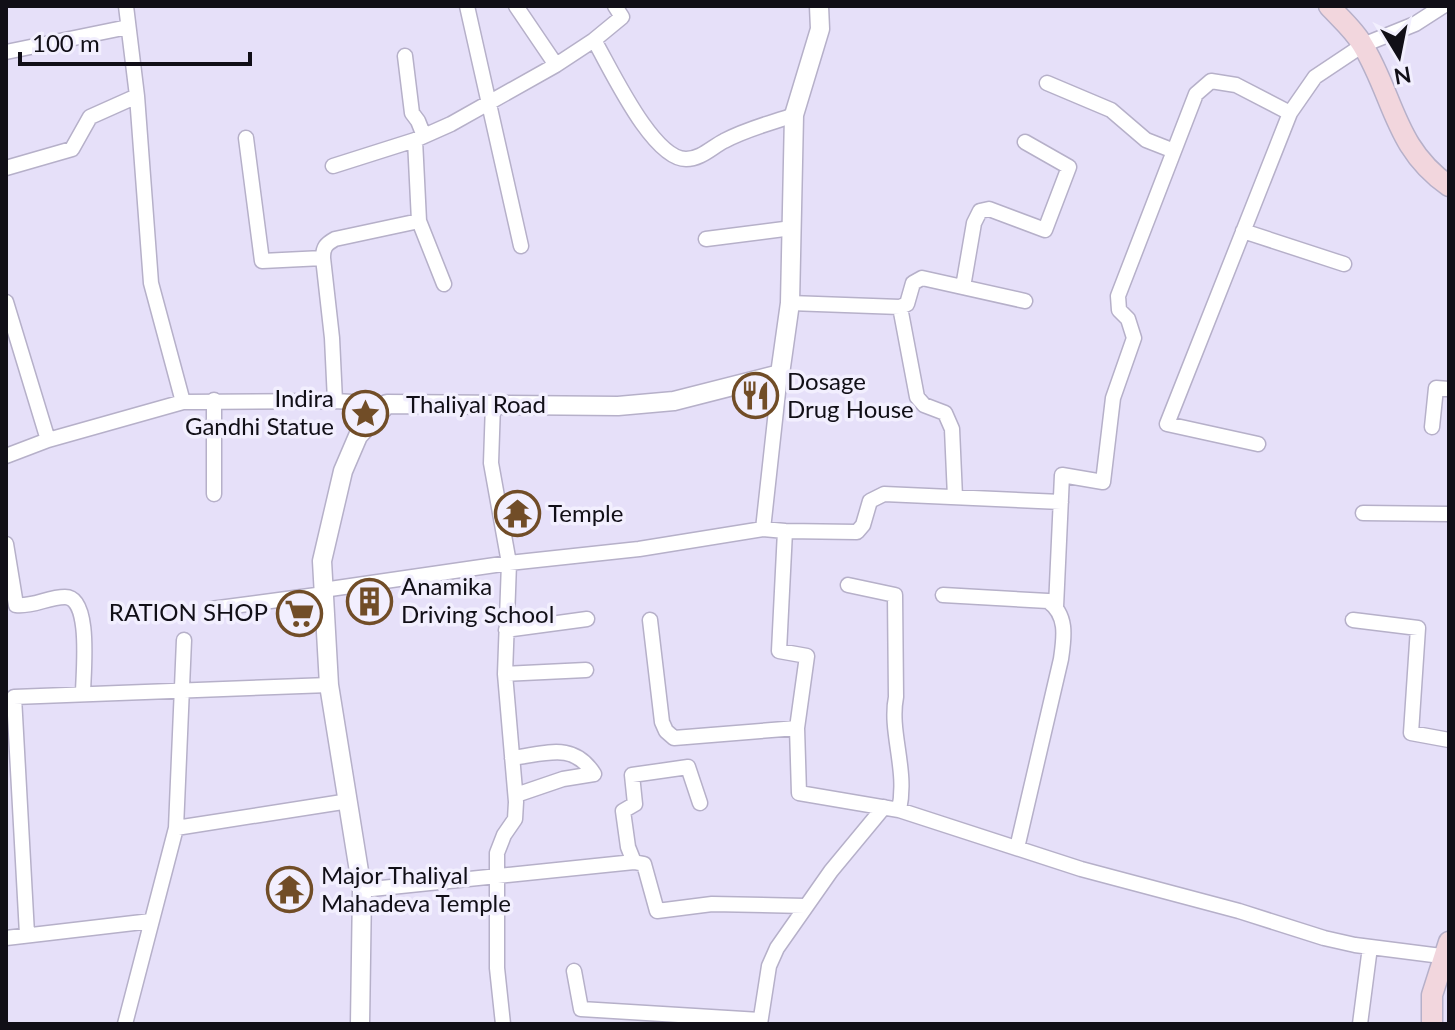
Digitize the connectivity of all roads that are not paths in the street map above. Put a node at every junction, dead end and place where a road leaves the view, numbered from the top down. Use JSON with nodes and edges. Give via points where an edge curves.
{"nodes":[{"id":1,"x":126,"y":6,"type":"edge"},
{"id":2,"x":467,"y":6,"type":"edge"},
{"id":3,"x":516,"y":6,"type":"edge"},
{"id":4,"x":615,"y":6,"type":"edge"},
{"id":5,"x":819,"y":6,"type":"edge"},
{"id":6,"x":1329,"y":6,"type":"edge"},
{"id":7,"x":1443,"y":6,"type":"edge"},
{"id":8,"x":128,"y":27,"type":"junction"},
{"id":9,"x":594,"y":40,"type":"junction"},
{"id":10,"x":1363,"y":45,"type":"junction"},
{"id":11,"x":6,"y":52,"type":"edge"},
{"id":12,"x":405,"y":56,"type":"dead end"},
{"id":13,"x":556,"y":65,"type":"junction"},
{"id":14,"x":1047,"y":83,"type":"dead end"},
{"id":15,"x":137,"y":96,"type":"junction"},
{"id":16,"x":487,"y":102,"type":"junction"},
{"id":17,"x":1290,"y":113,"type":"junction"},
{"id":18,"x":794,"y":115,"type":"junction"},
{"id":19,"x":246,"y":138,"type":"dead end"},
{"id":20,"x":419,"y":138,"type":"junction"},
{"id":21,"x":1025,"y":142,"type":"dead end"},
{"id":22,"x":1174,"y":151,"type":"junction"},
{"id":23,"x":333,"y":166,"type":"dead end"},
{"id":24,"x":6,"y":168,"type":"edge"},
{"id":25,"x":1449,"y":186,"type":"edge"},
{"id":26,"x":419,"y":221,"type":"junction"},
{"id":27,"x":792,"y":228,"type":"junction"},
{"id":28,"x":1243,"y":231,"type":"junction"},
{"id":29,"x":706,"y":239,"type":"dead end"},
{"id":30,"x":521,"y":246,"type":"dead end"},
{"id":31,"x":323,"y":258,"type":"junction"},
{"id":32,"x":1344,"y":264,"type":"dead end"},
{"id":33,"x":444,"y":284,"type":"dead end"},
{"id":34,"x":963,"y":287,"type":"junction"},
{"id":35,"x":1025,"y":301,"type":"dead end"},
{"id":36,"x":6,"y":302,"type":"edge"},
{"id":37,"x":790,"y":303,"type":"junction"},
{"id":38,"x":900,"y":307,"type":"junction"},
{"id":39,"x":780,"y":374,"type":"junction"},
{"id":40,"x":1449,"y":389,"type":"edge"},
{"id":41,"x":214,"y":400,"type":"junction"},
{"id":42,"x":335,"y":401,"type":"junction"},
{"id":43,"x":183,"y":402,"type":"junction"},
{"id":44,"x":387,"y":404,"type":"junction"},
{"id":45,"x":493,"y":404,"type":"junction"},
{"id":46,"x":1432,"y":427,"type":"dead end"},
{"id":47,"x":48,"y":440,"type":"junction"},
{"id":48,"x":1258,"y":444,"type":"dead end"},
{"id":49,"x":6,"y":456,"type":"edge"},
{"id":50,"x":214,"y":494,"type":"dead end"},
{"id":51,"x":955,"y":497,"type":"junction"},
{"id":52,"x":1061,"y":502,"type":"junction"},
{"id":53,"x":1363,"y":513,"type":"dead end"},
{"id":54,"x":1449,"y":514,"type":"edge"},
{"id":55,"x":763,"y":529,"type":"junction"},
{"id":56,"x":785,"y":531,"type":"junction"},
{"id":57,"x":6,"y":544,"type":"edge"},
{"id":58,"x":509,"y":563,"type":"junction"},
{"id":59,"x":848,"y":585,"type":"dead end"},
{"id":60,"x":323,"y":592,"type":"junction"},
{"id":61,"x":943,"y":595,"type":"dead end"},
{"id":62,"x":1056,"y":607,"type":"junction"},
{"id":63,"x":211,"y":609,"type":"dead end"},
{"id":64,"x":587,"y":619,"type":"dead end"},
{"id":65,"x":650,"y":620,"type":"dead end"},
{"id":66,"x":1353,"y":620,"type":"dead end"},
{"id":67,"x":506,"y":630,"type":"junction"},
{"id":68,"x":184,"y":640,"type":"dead end"},
{"id":69,"x":586,"y":670,"type":"dead end"},
{"id":70,"x":505,"y":674,"type":"junction"},
{"id":71,"x":329,"y":685,"type":"junction"},
{"id":72,"x":183,"y":690,"type":"junction"},
{"id":73,"x":83,"y":694,"type":"junction"},
{"id":74,"x":10,"y":697,"type":"edge"},
{"id":75,"x":797,"y":728,"type":"junction"},
{"id":76,"x":685,"y":739,"type":"junction"},
{"id":77,"x":1449,"y":740,"type":"edge"},
{"id":78,"x":512,"y":758,"type":"junction"},
{"id":79,"x":688,"y":767,"type":"junction"},
{"id":80,"x":13,"y":788,"type":"edge"},
{"id":81,"x":516,"y":795,"type":"junction"},
{"id":82,"x":349,"y":801,"type":"junction"},
{"id":83,"x":700,"y":803,"type":"dead end"},
{"id":84,"x":892,"y":808,"type":"junction"},
{"id":85,"x":176,"y":828,"type":"junction"},
{"id":86,"x":1017,"y":848,"type":"junction"},
{"id":87,"x":634,"y":862,"type":"junction"},
{"id":88,"x":497,"y":875,"type":"junction"},
{"id":89,"x":362,"y":890,"type":"junction"},
{"id":90,"x":805,"y":906,"type":"junction"},
{"id":91,"x":151,"y":921,"type":"junction"},
{"id":92,"x":27,"y":934,"type":"junction"},
{"id":93,"x":6,"y":938,"type":"edge"},
{"id":94,"x":1370,"y":947,"type":"junction"},
{"id":95,"x":1447,"y":952,"type":"edge"},
{"id":96,"x":574,"y":971,"type":"dead end"},
{"id":97,"x":760,"y":1022,"type":"edge"},
{"id":98,"x":125,"y":1024,"type":"edge"},
{"id":99,"x":360,"y":1024,"type":"edge"},
{"id":100,"x":503,"y":1024,"type":"edge"},
{"id":101,"x":1360,"y":1024,"type":"edge"},
{"id":102,"x":1432,"y":1024,"type":"edge"}],
"edges":[{"from":1,"to":8,"type":"street"},
{"from":2,"to":16,"type":"street"},
{"from":3,"to":13,"type":"street"},
{"from":4,"to":9,"type":"street","via":[[622,17]]},
{"from":5,"to":18,"type":"street","via":[[820,29]]},
{"from":6,"to":10,"type":"main road"},
{"from":7,"to":10,"type":"street"},
{"from":8,"to":11,"type":"street"},
{"from":8,"to":15,"type":"street"},
{"from":9,"to":13,"type":"street"},
{"from":9,"to":18,"type":"street","via":[[647,133],[675,156],[704,154],[723,141]]},
{"from":10,"to":17,"type":"street","via":[[1315,77]]},
{"from":10,"to":25,"type":"main road","via":[[1408,146]]},
{"from":12,"to":20,"type":"street"},
{"from":13,"to":16,"type":"street"},
{"from":14,"to":22,"type":"street","via":[[1111,110],[1146,140]]},
{"from":15,"to":24,"type":"street","via":[[90,117],[72,149]]},
{"from":15,"to":43,"type":"street","via":[[151,283]]},
{"from":16,"to":20,"type":"street"},
{"from":16,"to":30,"type":"street"},
{"from":17,"to":22,"type":"street","via":[[1236,85],[1211,81],[1196,94]]},
{"from":17,"to":28,"type":"street"},
{"from":18,"to":27,"type":"street"},
{"from":19,"to":31,"type":"street","via":[[262,261]]},
{"from":20,"to":23,"type":"street"},
{"from":20,"to":26,"type":"street"},
{"from":21,"to":34,"type":"street","via":[[1069,167],[1045,230],[989,209],[980,211]]},
{"from":22,"to":52,"type":"street","via":[[1118,296],[1119,310],[1134,338],[1113,398],[1103,482],[1062,475]]},
{"from":26,"to":31,"type":"street","via":[[335,239],[326,244]]},
{"from":26,"to":33,"type":"street"},
{"from":27,"to":29,"type":"street"},
{"from":27,"to":37,"type":"street"},
{"from":28,"to":32,"type":"street"},
{"from":28,"to":48,"type":"street","via":[[1167,424]]},
{"from":31,"to":42,"type":"street"},
{"from":34,"to":35,"type":"street"},
{"from":34,"to":38,"type":"street","via":[[922,278],[913,283],[907,304]]},
{"from":36,"to":47,"type":"street"},
{"from":37,"to":38,"type":"street"},
{"from":37,"to":39,"type":"street"},
{"from":38,"to":51,"type":"street","via":[[917,397],[945,413],[952,429]]},
{"from":39,"to":45,"type":"street","name":"Thaliyal Road","via":[[646,404]]},
{"from":39,"to":55,"type":"street"},
{"from":40,"to":46,"type":"street","via":[[1436,388]]},
{"from":41,"to":42,"type":"street"},
{"from":41,"to":43,"type":"street"},
{"from":41,"to":50,"type":"street"},
{"from":42,"to":44,"type":"street"},
{"from":43,"to":47,"type":"street"},
{"from":44,"to":45,"type":"street","name":"Thaliyal Road"},
{"from":44,"to":60,"type":"street","name":"Thaliyal Road","via":[[358,436],[343,471],[322,561]]},
{"from":45,"to":58,"type":"street","via":[[491,463]]},
{"from":47,"to":49,"type":"street"},
{"from":51,"to":52,"type":"street"},
{"from":51,"to":56,"type":"street","via":[[884,494],[870,501],[857,532]]},
{"from":52,"to":62,"type":"street"},
{"from":53,"to":54,"type":"street"},
{"from":55,"to":56,"type":"street"},
{"from":55,"to":58,"type":"street"},
{"from":56,"to":75,"type":"street","via":[[779,651],[807,656]]},
{"from":57,"to":73,"type":"street","via":[[16,605],[66,597],[81,608]]},
{"from":58,"to":60,"type":"street"},
{"from":58,"to":67,"type":"street"},
{"from":59,"to":84,"type":"street","via":[[895,595],[893,709],[902,796]]},
{"from":60,"to":63,"type":"street"},
{"from":60,"to":71,"type":"street","name":"Thaliyal Road"},
{"from":61,"to":62,"type":"street","via":[[1048,601]]},
{"from":62,"to":86,"type":"street","via":[[1064,633],[1061,659]]},
{"from":64,"to":67,"type":"street"},
{"from":65,"to":76,"type":"street","via":[[662,722],[674,738]]},
{"from":66,"to":77,"type":"street","via":[[1418,628],[1411,733]]},
{"from":67,"to":70,"type":"street"},
{"from":68,"to":72,"type":"street"},
{"from":69,"to":70,"type":"street"},
{"from":70,"to":78,"type":"street"},
{"from":71,"to":72,"type":"street"},
{"from":71,"to":82,"type":"street","name":"Thaliyal Road"},
{"from":72,"to":73,"type":"street"},
{"from":72,"to":85,"type":"street"},
{"from":73,"to":74,"type":"street"},
{"from":74,"to":80,"type":"street"},
{"from":75,"to":76,"type":"street"},
{"from":75,"to":84,"type":"street","via":[[799,793]]},
{"from":76,"to":79,"type":"street"},
{"from":78,"to":81,"type":"street"},
{"from":78,"to":81,"type":"street","via":[[574,753],[594,774]]},
{"from":79,"to":83,"type":"street"},
{"from":79,"to":87,"type":"street","via":[[632,775],[635,804],[623,811]]},
{"from":80,"to":92,"type":"street"},
{"from":81,"to":88,"type":"street","via":[[515,819],[497,853]]},
{"from":82,"to":85,"type":"street"},
{"from":82,"to":89,"type":"street","name":"Thaliyal Road"},
{"from":84,"to":86,"type":"street"},
{"from":84,"to":90,"type":"street"},
{"from":85,"to":91,"type":"street"},
{"from":86,"to":94,"type":"street"},
{"from":87,"to":88,"type":"street"},
{"from":87,"to":90,"type":"street","via":[[644,864],[657,911],[712,904]]},
{"from":88,"to":89,"type":"street"},
{"from":88,"to":100,"type":"street"},
{"from":89,"to":99,"type":"street","name":"Thaliyal Road"},
{"from":90,"to":97,"type":"street","via":[[769,966]]},
{"from":91,"to":92,"type":"street"},
{"from":91,"to":98,"type":"street"},
{"from":92,"to":93,"type":"street"},
{"from":94,"to":95,"type":"street"},
{"from":94,"to":101,"type":"street"},
{"from":95,"to":102,"type":"main road","via":[[1432,995]]},
{"from":96,"to":97,"type":"street","via":[[581,1009]]}]}
